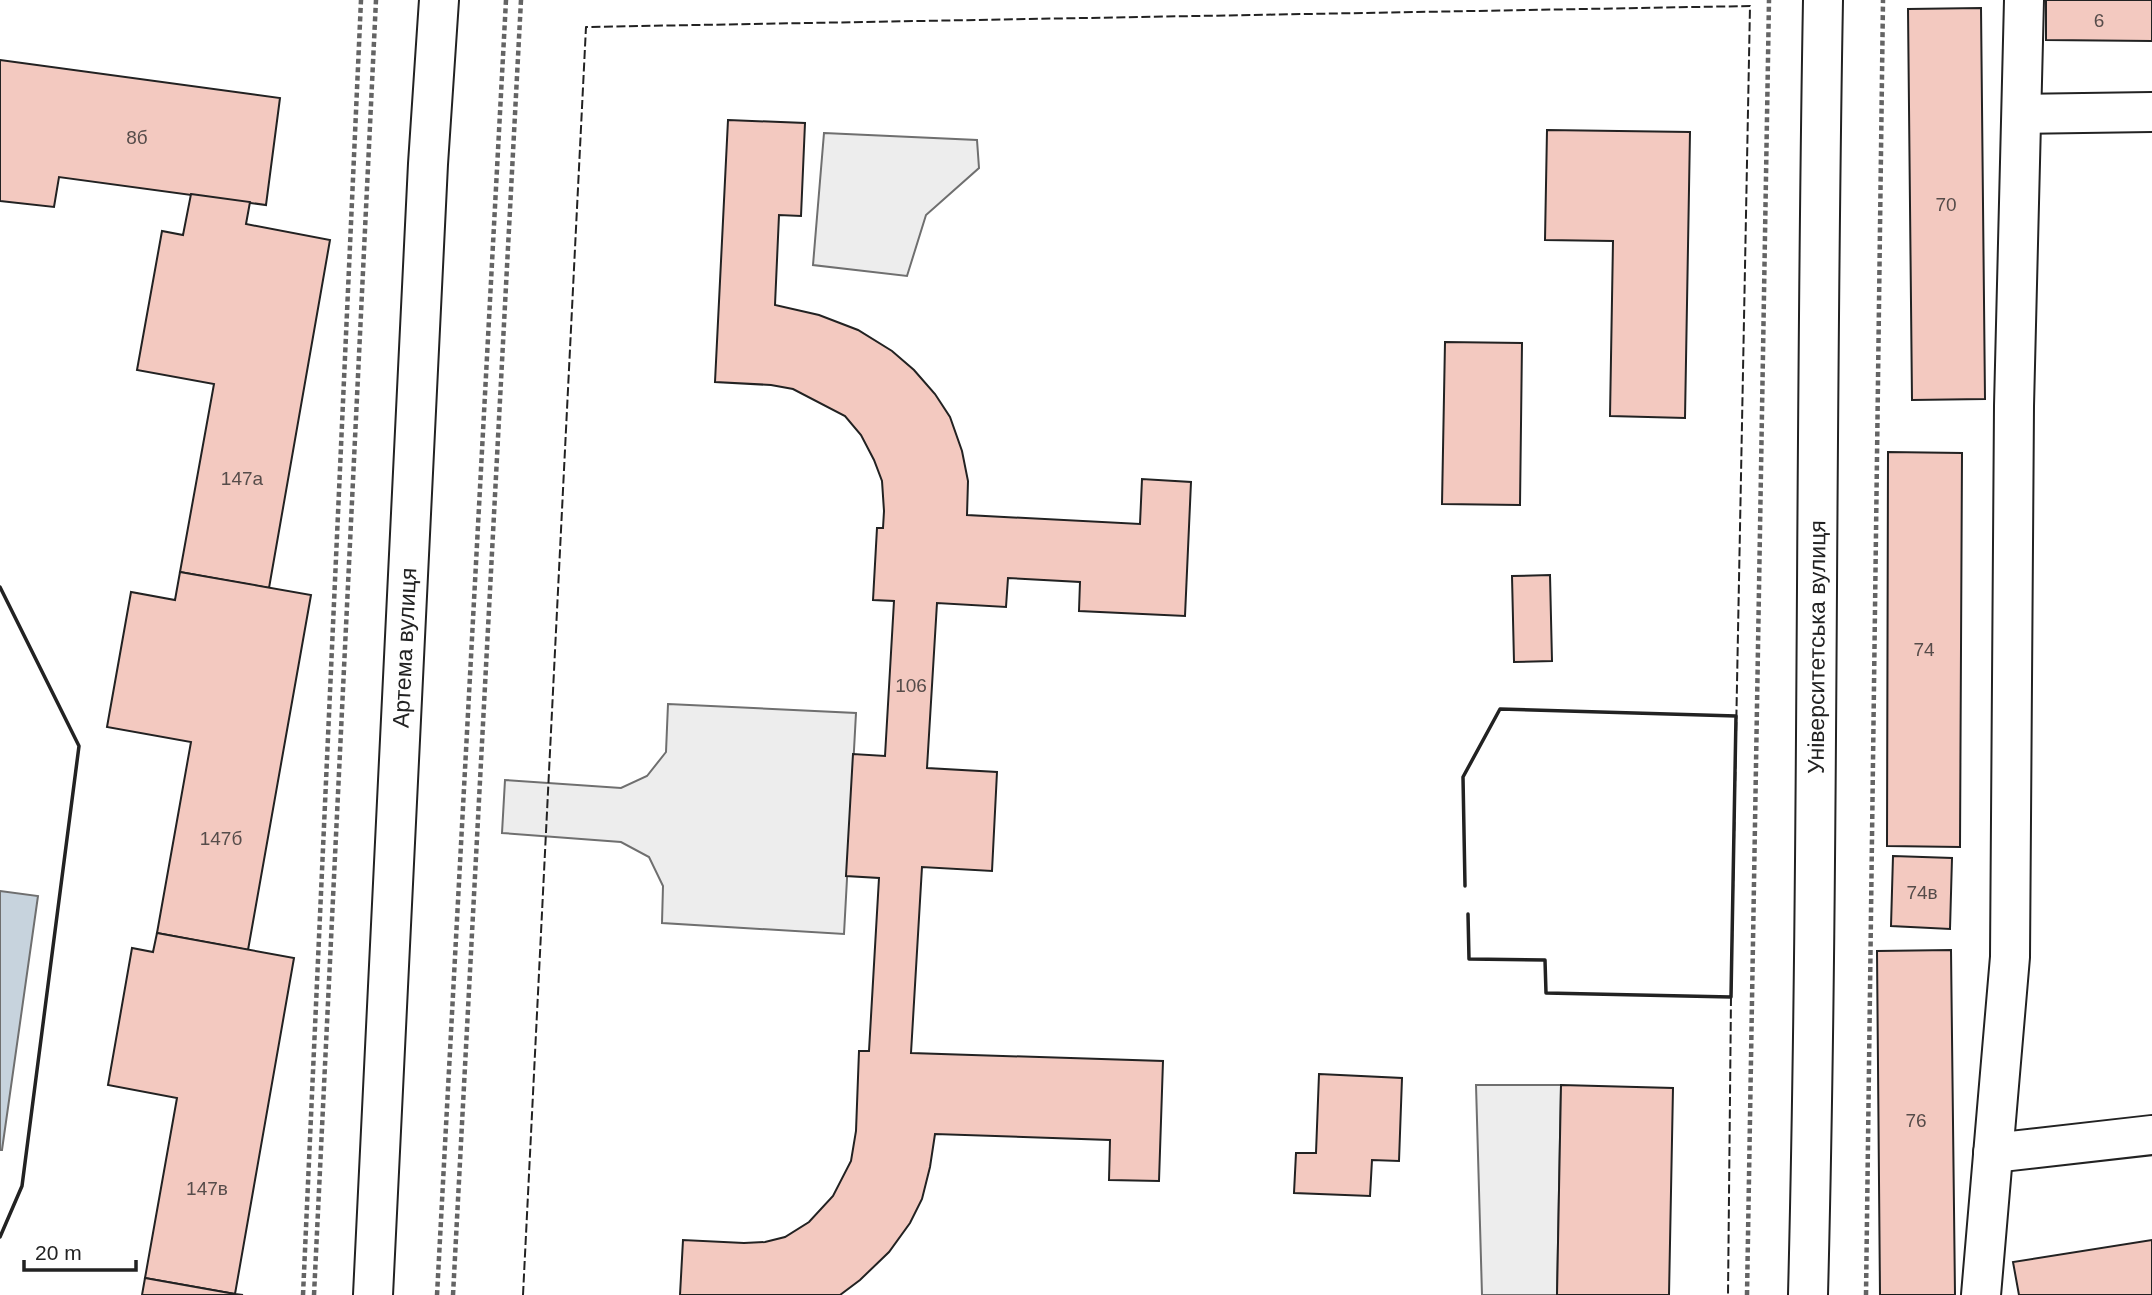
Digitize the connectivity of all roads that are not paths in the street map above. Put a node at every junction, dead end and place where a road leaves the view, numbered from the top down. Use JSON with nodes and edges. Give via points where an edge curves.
{"nodes":[{"id":1,"x":439,"y":0,"type":"edge"},
{"id":2,"x":1823,"y":0,"type":"edge"},
{"id":3,"x":2024,"y":0,"type":"edge"},
{"id":4,"x":2152,"y":112,"type":"edge"},
{"id":5,"x":2022,"y":114,"type":"junction"},
{"id":6,"x":2152,"y":1135,"type":"edge"},
{"id":7,"x":1993,"y":1153,"type":"junction"},
{"id":8,"x":373,"y":1295,"type":"edge"},
{"id":9,"x":1808,"y":1295,"type":"edge"},
{"id":10,"x":1981,"y":1295,"type":"edge"}],
"edges":[{"from":1,"to":8,"type":"main road","name":"Артема вулиця"},
{"from":2,"to":9,"type":"main road","name":"Університетська вулиця"},
{"from":3,"to":5,"type":"main road"},
{"from":4,"to":5,"type":"main road"},
{"from":5,"to":7,"type":"main road","via":[[2014,406],[2010,957]]},
{"from":6,"to":7,"type":"main road"},
{"from":7,"to":10,"type":"main road"}]}
